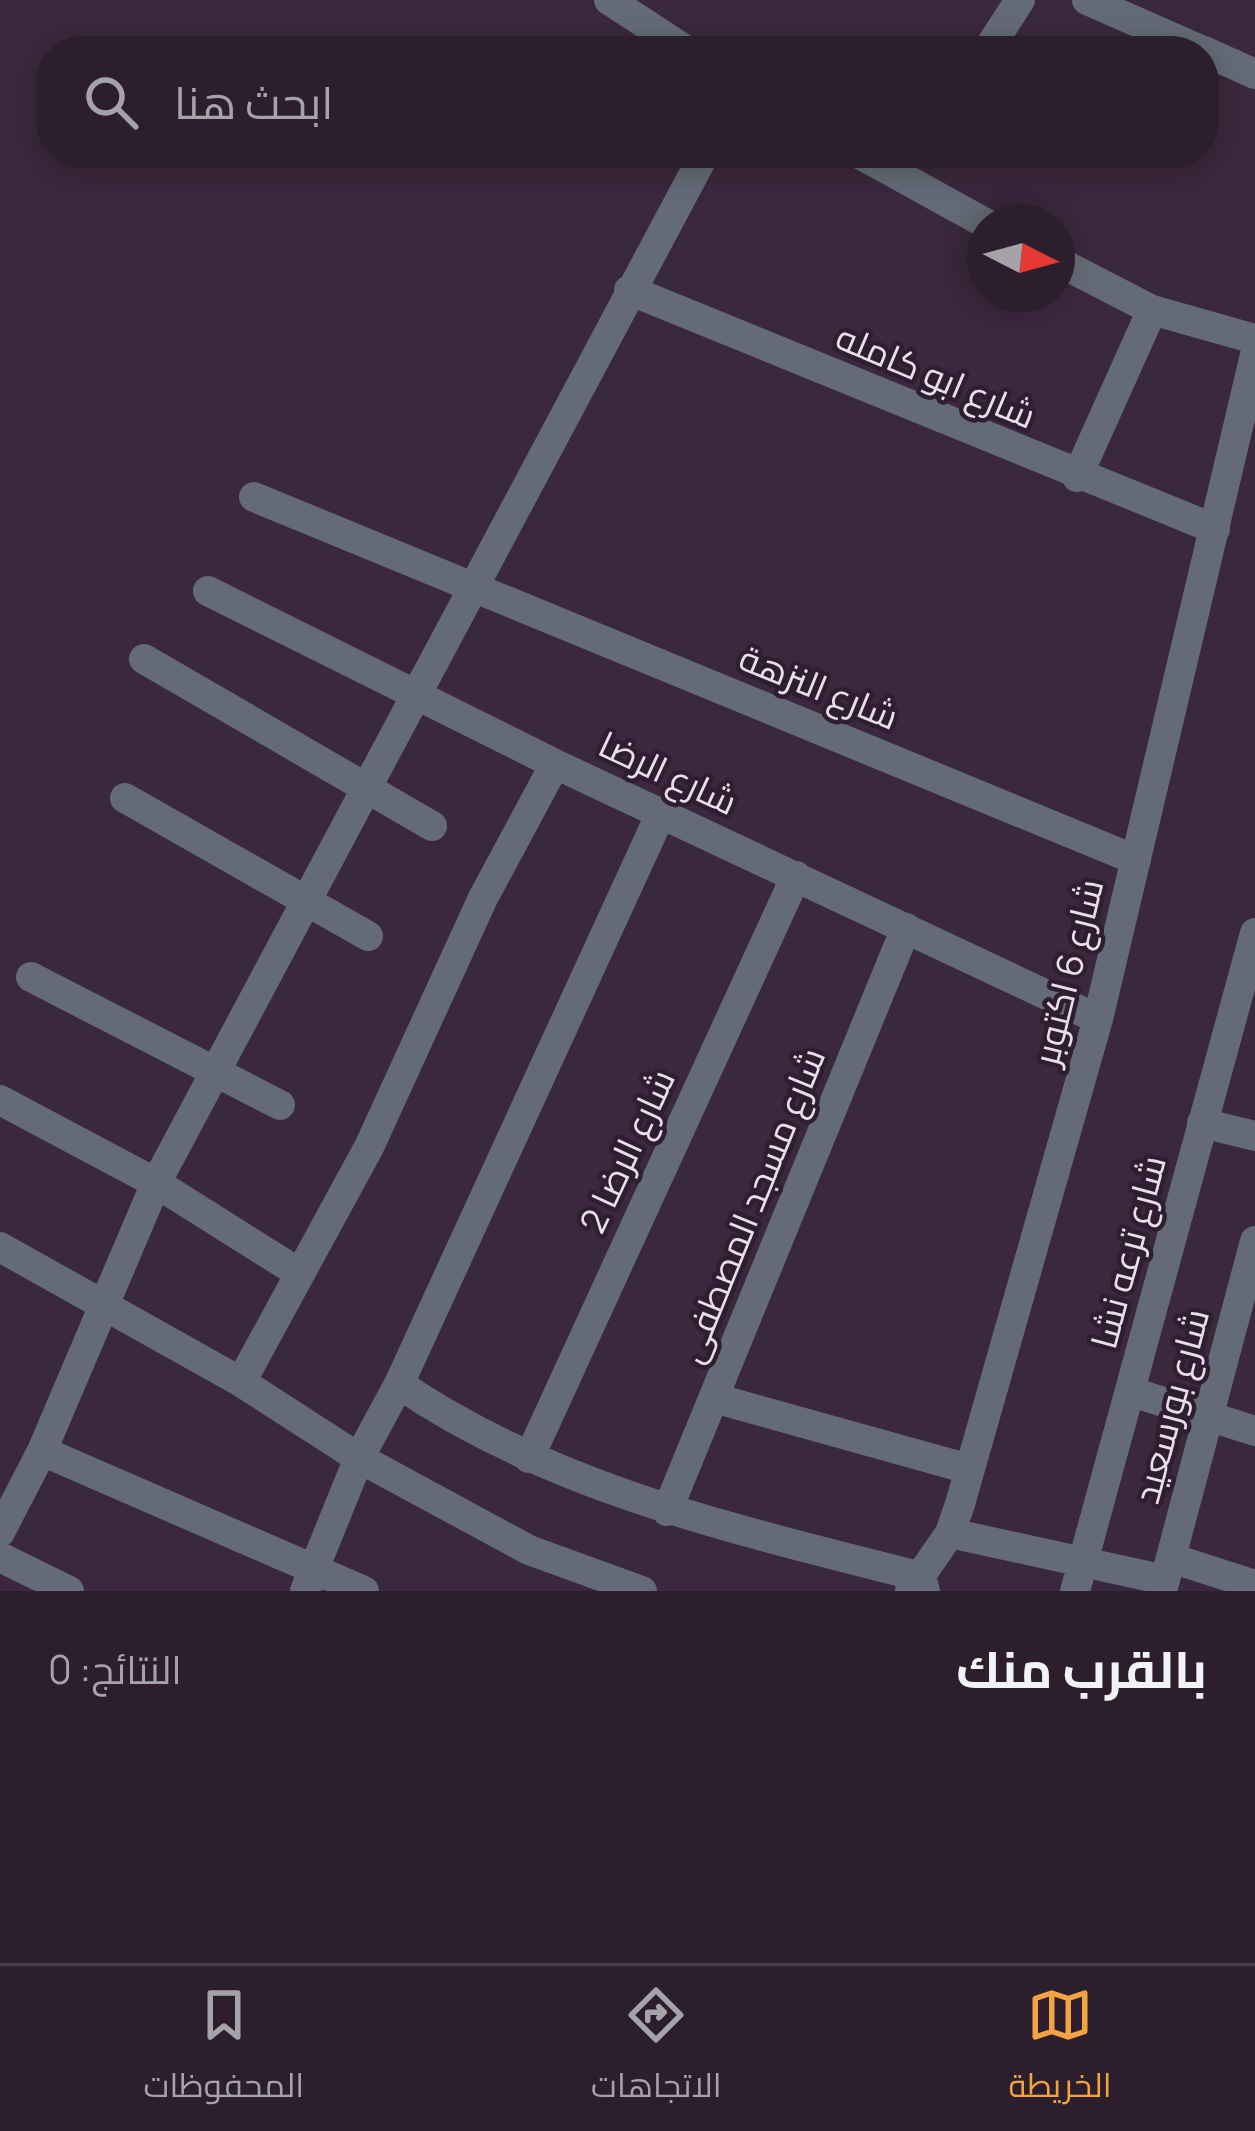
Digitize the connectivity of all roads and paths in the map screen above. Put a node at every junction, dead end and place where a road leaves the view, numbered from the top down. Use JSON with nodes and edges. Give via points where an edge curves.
{"nodes":[{"id":1,"x":609,"y":0,"type":"edge"},
{"id":2,"x":1020,"y":0,"type":"edge"},
{"id":3,"x":1087,"y":0,"type":"edge"},
{"id":4,"x":664,"y":36,"type":"edge"},
{"id":5,"x":997,"y":36,"type":"edge"},
{"id":6,"x":1170,"y":36,"type":"edge"},
{"id":7,"x":1219,"y":58,"type":"edge"},
{"id":8,"x":1255,"y":74,"type":"edge"},
{"id":9,"x":697,"y":168,"type":"edge"},
{"id":10,"x":884,"y":168,"type":"edge"},
{"id":11,"x":913,"y":168,"type":"edge"},
{"id":12,"x":905,"y":180,"type":"junction"},
{"id":13,"x":967,"y":213,"type":"edge"},
{"id":14,"x":1075,"y":270,"type":"edge"},
{"id":15,"x":629,"y":290,"type":"junction"},
{"id":16,"x":1152,"y":310,"type":"junction"},
{"id":17,"x":1255,"y":339,"type":"edge"},
{"id":18,"x":1254,"y":369,"type":"edge"},
{"id":19,"x":1077,"y":477,"type":"junction"},
{"id":20,"x":254,"y":497,"type":"dead end"},
{"id":21,"x":1215,"y":529,"type":"junction"},
{"id":22,"x":473,"y":586,"type":"junction"},
{"id":23,"x":208,"y":591,"type":"dead end"},
{"id":24,"x":144,"y":659,"type":"dead end"},
{"id":25,"x":418,"y":696,"type":"junction"},
{"id":26,"x":555,"y":764,"type":"junction"},
{"id":27,"x":364,"y":790,"type":"junction"},
{"id":28,"x":125,"y":798,"type":"dead end"},
{"id":29,"x":662,"y":811,"type":"junction"},
{"id":30,"x":432,"y":826,"type":"dead end"},
{"id":31,"x":1136,"y":860,"type":"junction"},
{"id":32,"x":796,"y":876,"type":"junction"},
{"id":33,"x":308,"y":902,"type":"junction"},
{"id":34,"x":906,"y":928,"type":"junction"},
{"id":35,"x":368,"y":936,"type":"dead end"},
{"id":36,"x":1254,"y":938,"type":"edge"},
{"id":37,"x":31,"y":977,"type":"dead end"},
{"id":38,"x":1098,"y":1019,"type":"junction"},
{"id":39,"x":215,"y":1070,"type":"junction"},
{"id":40,"x":0,"y":1100,"type":"edge"},
{"id":41,"x":280,"y":1105,"type":"dead end"},
{"id":42,"x":1202,"y":1123,"type":"junction"},
{"id":43,"x":1255,"y":1136,"type":"edge"},
{"id":44,"x":156,"y":1183,"type":"junction"},
{"id":45,"x":1255,"y":1241,"type":"edge"},
{"id":46,"x":0,"y":1247,"type":"edge"},
{"id":47,"x":299,"y":1273,"type":"junction"},
{"id":48,"x":1250,"y":1280,"type":"edge"},
{"id":49,"x":103,"y":1308,"type":"junction"},
{"id":50,"x":241,"y":1382,"type":"junction"},
{"id":51,"x":398,"y":1384,"type":"junction"},
{"id":52,"x":1132,"y":1392,"type":"junction"},
{"id":53,"x":714,"y":1397,"type":"junction"},
{"id":54,"x":1209,"y":1415,"type":"junction"},
{"id":55,"x":1255,"y":1431,"type":"edge"},
{"id":56,"x":42,"y":1451,"type":"junction"},
{"id":57,"x":359,"y":1457,"type":"junction"},
{"id":58,"x":529,"y":1458,"type":"junction"},
{"id":59,"x":969,"y":1469,"type":"junction"},
{"id":60,"x":667,"y":1511,"type":"junction"},
{"id":61,"x":0,"y":1532,"type":"edge"},
{"id":62,"x":950,"y":1533,"type":"junction"},
{"id":63,"x":0,"y":1557,"type":"edge"},
{"id":64,"x":1086,"y":1561,"type":"junction"},
{"id":65,"x":1166,"y":1576,"type":"edge"},
{"id":66,"x":310,"y":1580,"type":"edge"},
{"id":67,"x":1255,"y":1585,"type":"edge"},
{"id":68,"x":919,"y":1586,"type":"edge"},
{"id":69,"x":69,"y":1591,"type":"edge"},
{"id":70,"x":364,"y":1591,"type":"edge"},
{"id":71,"x":642,"y":1591,"type":"edge"},
{"id":72,"x":1075,"y":1591,"type":"edge"}],
"edges":[{"from":1,"to":4,"type":"street"},
{"from":2,"to":5,"type":"street"},
{"from":3,"to":6,"type":"street"},
{"from":7,"to":8,"type":"street"},
{"from":9,"to":15,"type":"street"},
{"from":10,"to":12,"type":"street"},
{"from":11,"to":12,"type":"street"},
{"from":12,"to":13,"type":"street"},
{"from":14,"to":16,"type":"street"},
{"from":15,"to":19,"type":"street","name":"شارع ابو كامله"},
{"from":15,"to":22,"type":"street"},
{"from":16,"to":17,"type":"street"},
{"from":16,"to":19,"type":"street"},
{"from":18,"to":21,"type":"street","name":"شارع 6 اكتوبر"},
{"from":19,"to":21,"type":"street","name":"شارع ابو كامله"},
{"from":20,"to":22,"type":"street","name":"شارع النزهة"},
{"from":21,"to":31,"type":"street","name":"شارع 6 اكتوبر"},
{"from":22,"to":25,"type":"street"},
{"from":22,"to":31,"type":"street","name":"شارع النزهة"},
{"from":23,"to":25,"type":"street","name":"شارع الرضا"},
{"from":24,"to":27,"type":"street"},
{"from":25,"to":26,"type":"street","name":"شارع الرضا"},
{"from":25,"to":27,"type":"street"},
{"from":26,"to":29,"type":"street","name":"شارع الرضا"},
{"from":26,"to":47,"type":"street"},
{"from":27,"to":30,"type":"street"},
{"from":27,"to":33,"type":"street"},
{"from":28,"to":33,"type":"street"},
{"from":29,"to":32,"type":"street","name":"شارع الرضا"},
{"from":29,"to":51,"type":"street"},
{"from":31,"to":38,"type":"street","name":"شارع 6 اكتوبر"},
{"from":32,"to":34,"type":"street","name":"شارع الرضا"},
{"from":32,"to":58,"type":"street","name":"شارع الرضا 2"},
{"from":33,"to":35,"type":"street"},
{"from":33,"to":39,"type":"street"},
{"from":34,"to":38,"type":"street","name":"شارع الرضا"},
{"from":34,"to":53,"type":"street","name":"شارع مسجد المصطفى"},
{"from":36,"to":42,"type":"street","name":"شارع ترعه نشا"},
{"from":37,"to":39,"type":"street"},
{"from":38,"to":59,"type":"street","name":"شارع 6 اكتوبر"},
{"from":39,"to":41,"type":"street"},
{"from":39,"to":44,"type":"street"},
{"from":40,"to":44,"type":"street"},
{"from":42,"to":43,"type":"street"},
{"from":42,"to":52,"type":"street","name":"شارع ترعه نشا"},
{"from":44,"to":47,"type":"street"},
{"from":44,"to":49,"type":"street"},
{"from":45,"to":48,"type":"street","name":"شارع بورسعيد"},
{"from":46,"to":49,"type":"street"},
{"from":47,"to":50,"type":"street"},
{"from":48,"to":54,"type":"street","name":"شارع بورسعيد"},
{"from":49,"to":50,"type":"street"},
{"from":49,"to":56,"type":"street"},
{"from":50,"to":57,"type":"street"},
{"from":51,"to":57,"type":"street"},
{"from":51,"to":58,"type":"street"},
{"from":52,"to":54,"type":"street"},
{"from":52,"to":64,"type":"street","name":"شارع ترعه نشا"},
{"from":53,"to":59,"type":"street"},
{"from":53,"to":60,"type":"street","name":"شارع مسجد المصطفى"},
{"from":54,"to":55,"type":"street"},
{"from":54,"to":65,"type":"street","name":"شارع بورسعيد"},
{"from":56,"to":61,"type":"street"},
{"from":56,"to":66,"type":"street"},
{"from":57,"to":66,"type":"street"},
{"from":57,"to":71,"type":"street","via":[[529,1550]]},
{"from":58,"to":60,"type":"street"},
{"from":59,"to":62,"type":"street","name":"شارع 6 اكتوبر"},
{"from":60,"to":68,"type":"street"},
{"from":62,"to":64,"type":"street"},
{"from":62,"to":68,"type":"street","name":"شارع 6 اكتوبر"},
{"from":63,"to":69,"type":"street"},
{"from":64,"to":65,"type":"street"},
{"from":64,"to":72,"type":"street","name":"شارع ترعه نشا"},
{"from":65,"to":67,"type":"street"},
{"from":66,"to":70,"type":"street"}]}
